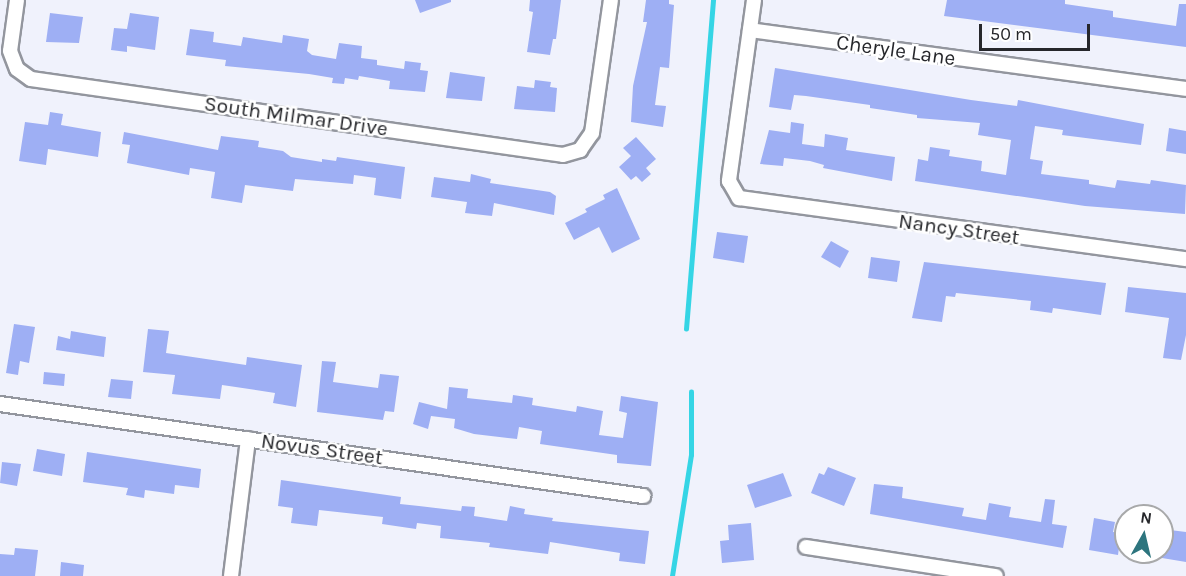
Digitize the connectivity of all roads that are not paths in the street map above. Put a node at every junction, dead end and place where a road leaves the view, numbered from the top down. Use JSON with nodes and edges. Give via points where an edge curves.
{"nodes":[{"id":1,"x":17,"y":0,"type":"edge"},
{"id":2,"x":611,"y":0,"type":"edge"},
{"id":3,"x":754,"y":0,"type":"edge"},
{"id":4,"x":750,"y":30,"type":"junction"},
{"id":5,"x":1186,"y":89,"type":"edge"},
{"id":6,"x":1186,"y":259,"type":"edge"},
{"id":7,"x":0,"y":404,"type":"edge"},
{"id":8,"x":248,"y":439,"type":"junction"},
{"id":9,"x":643,"y":496,"type":"dead end"},
{"id":10,"x":806,"y":548,"type":"dead end"},
{"id":11,"x":231,"y":576,"type":"edge"},
{"id":12,"x":996,"y":576,"type":"edge"}],
"edges":[{"from":1,"to":2,"type":"street","name":"South Milmar Drive","via":[[10,51],[13,63],[31,79],[563,154],[584,147],[592,133]]},
{"from":3,"to":4,"type":"street"},
{"from":4,"to":5,"type":"street","name":"Cheryle Lane"},
{"from":4,"to":6,"type":"street","name":"Nancy Street","via":[[729,181],[734,194],[745,200]]},
{"from":7,"to":8,"type":"street","name":"Novus Street"},
{"from":8,"to":9,"type":"street","name":"Novus Street"},
{"from":8,"to":11,"type":"street"},
{"from":10,"to":12,"type":"street"}]}
